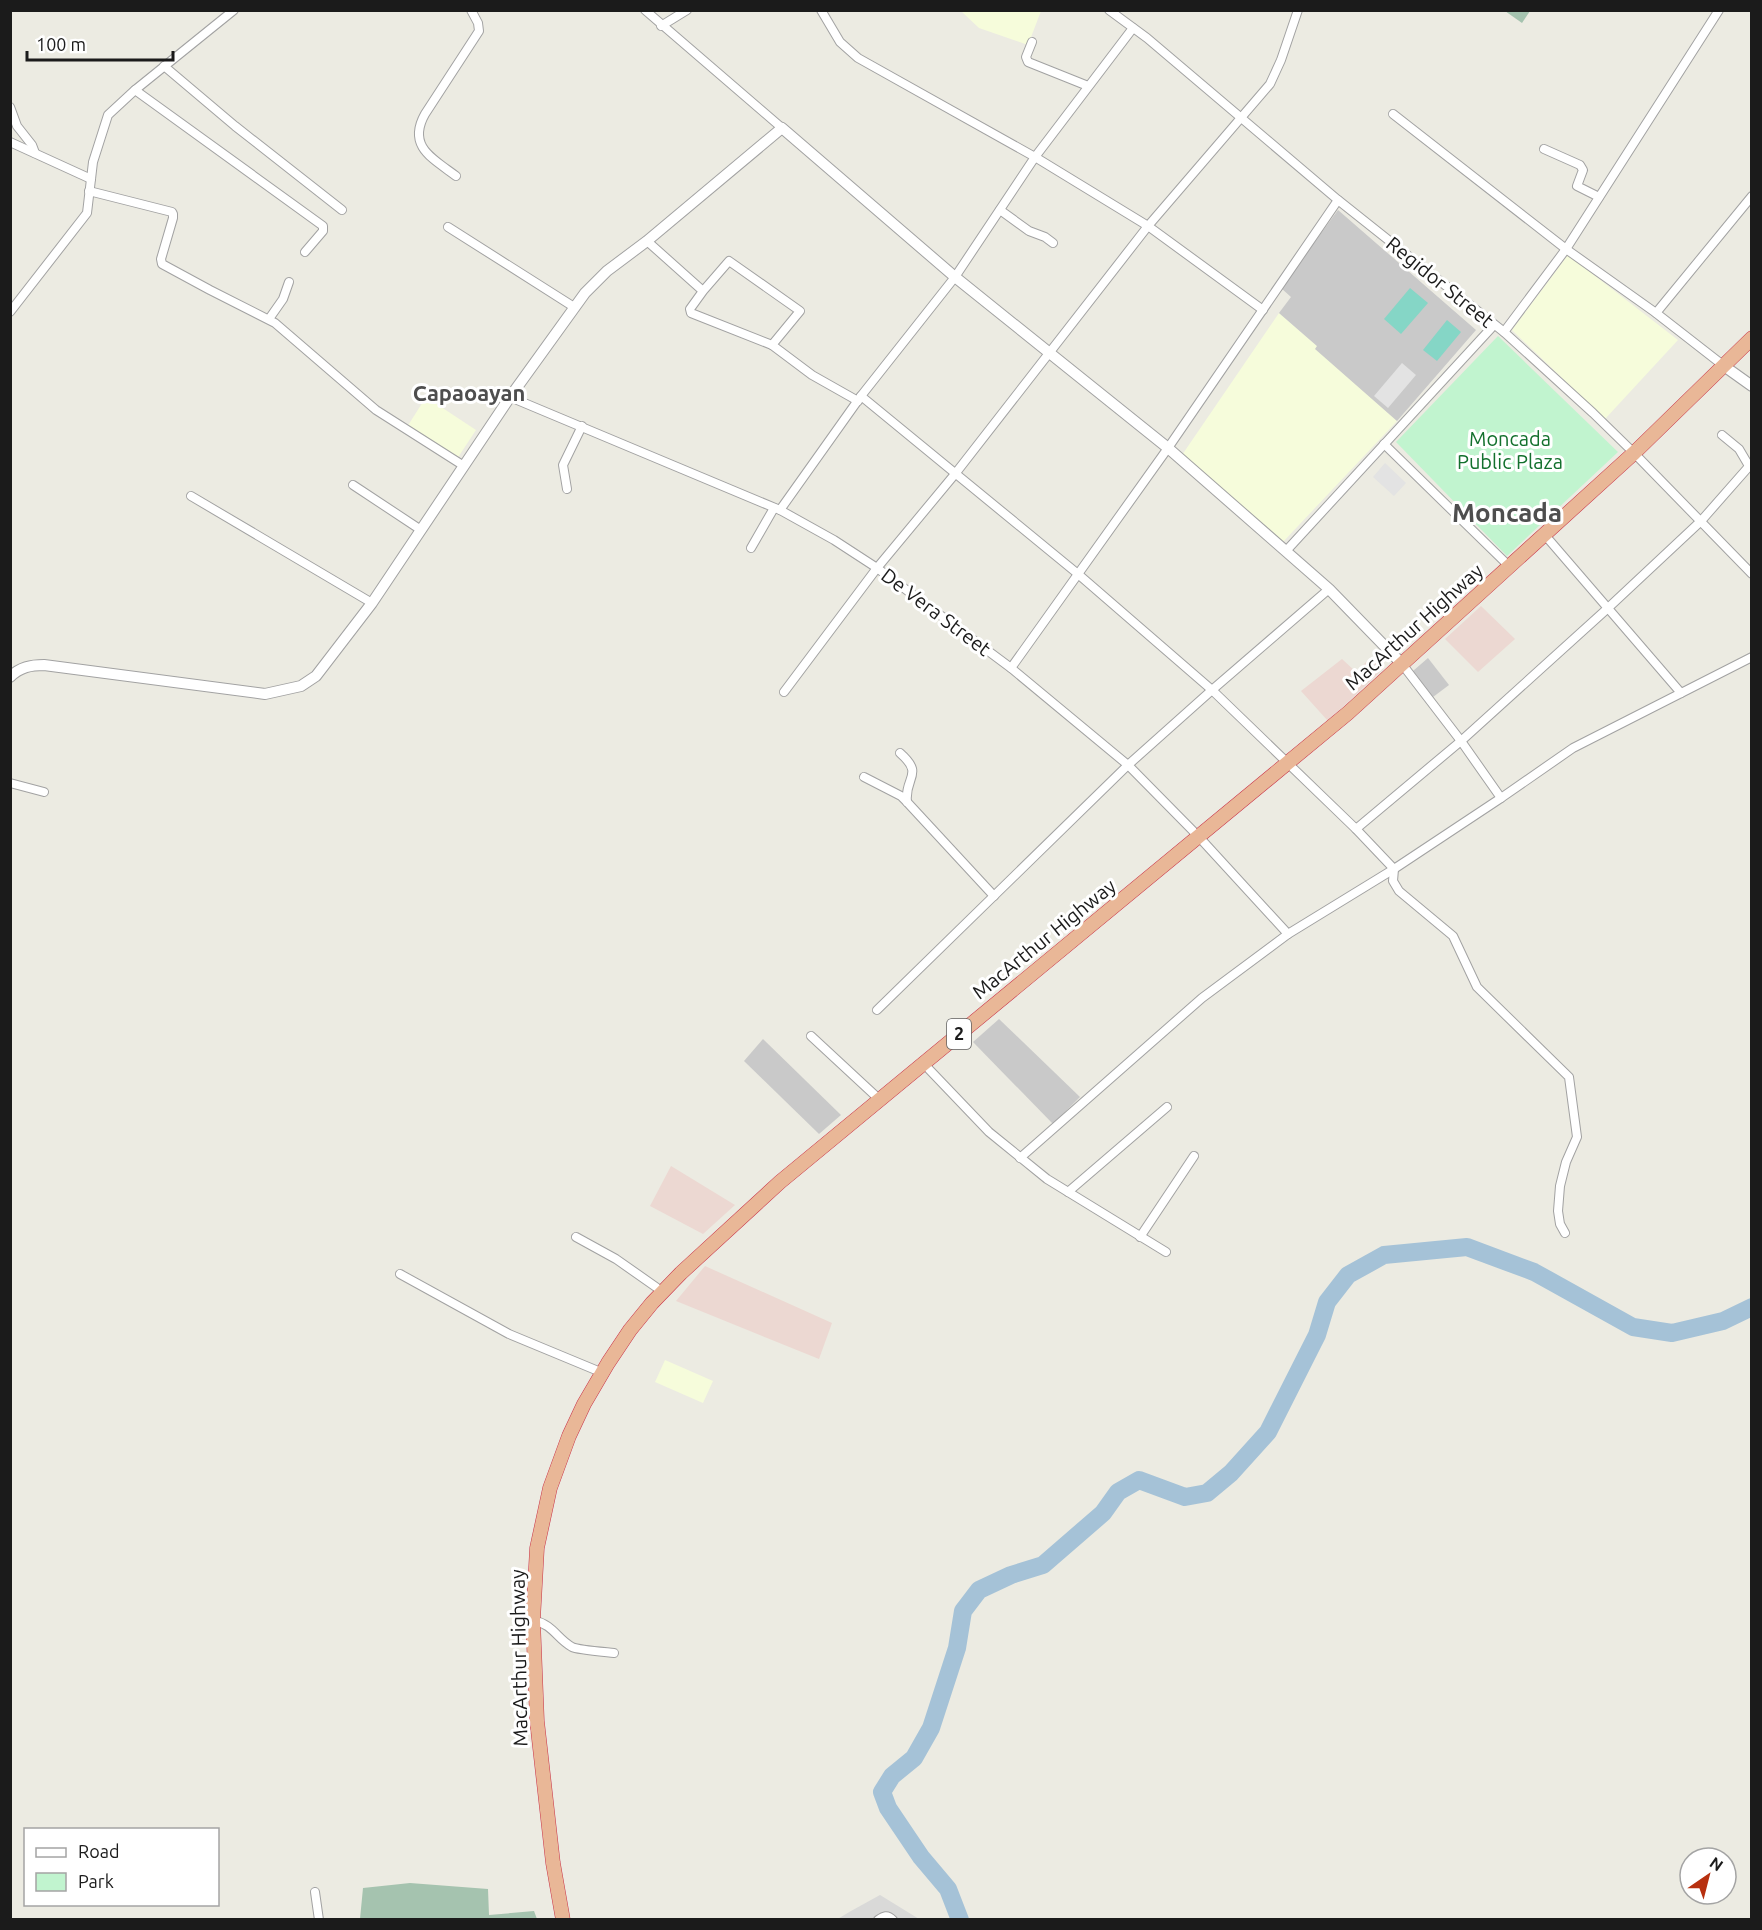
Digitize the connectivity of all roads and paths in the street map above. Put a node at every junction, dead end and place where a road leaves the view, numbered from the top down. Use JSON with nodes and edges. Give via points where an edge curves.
{"nodes":[{"id":1,"x":234,"y":10,"type":"edge"},
{"id":2,"x":471,"y":10,"type":"edge"},
{"id":3,"x":645,"y":10,"type":"edge"},
{"id":4,"x":687,"y":10,"type":"edge"},
{"id":5,"x":820,"y":10,"type":"edge"},
{"id":6,"x":1109,"y":10,"type":"edge"},
{"id":7,"x":1299,"y":10,"type":"edge"},
{"id":8,"x":1719,"y":10,"type":"edge"},
{"id":9,"x":661,"y":26,"type":"junction"},
{"id":10,"x":1133,"y":28,"type":"junction"},
{"id":11,"x":1032,"y":42,"type":"dead end"},
{"id":12,"x":164,"y":66,"type":"junction"},
{"id":13,"x":1088,"y":86,"type":"junction"},
{"id":14,"x":135,"y":90,"type":"junction"},
{"id":15,"x":10,"y":107,"type":"edge"},
{"id":16,"x":1393,"y":114,"type":"dead end"},
{"id":17,"x":1241,"y":118,"type":"junction"},
{"id":18,"x":782,"y":128,"type":"junction"},
{"id":19,"x":10,"y":142,"type":"edge"},
{"id":20,"x":1544,"y":149,"type":"dead end"},
{"id":21,"x":34,"y":153,"type":"junction"},
{"id":22,"x":1035,"y":157,"type":"junction"},
{"id":23,"x":456,"y":176,"type":"dead end"},
{"id":24,"x":91,"y":179,"type":"junction"},
{"id":25,"x":89,"y":191,"type":"junction"},
{"id":26,"x":1752,"y":196,"type":"edge"},
{"id":27,"x":1599,"y":197,"type":"junction"},
{"id":28,"x":1338,"y":200,"type":"junction"},
{"id":29,"x":342,"y":210,"type":"dead end"},
{"id":30,"x":1000,"y":210,"type":"junction"},
{"id":31,"x":1148,"y":226,"type":"junction"},
{"id":32,"x":448,"y":227,"type":"dead end"},
{"id":33,"x":647,"y":240,"type":"junction"},
{"id":34,"x":1053,"y":243,"type":"dead end"},
{"id":35,"x":1566,"y":249,"type":"junction"},
{"id":36,"x":305,"y":252,"type":"dead end"},
{"id":37,"x":955,"y":277,"type":"junction"},
{"id":38,"x":289,"y":282,"type":"dead end"},
{"id":39,"x":704,"y":291,"type":"junction"},
{"id":40,"x":574,"y":307,"type":"junction"},
{"id":41,"x":1263,"y":310,"type":"junction"},
{"id":42,"x":10,"y":312,"type":"edge"},
{"id":43,"x":1656,"y":314,"type":"junction"},
{"id":44,"x":269,"y":318,"type":"junction"},
{"id":45,"x":1494,"y":325,"type":"junction"},
{"id":46,"x":1504,"y":332,"type":"junction"},
{"id":47,"x":1752,"y":338,"type":"edge"},
{"id":48,"x":772,"y":345,"type":"junction"},
{"id":49,"x":1050,"y":354,"type":"junction"},
{"id":50,"x":1724,"y":366,"type":"junction"},
{"id":51,"x":1752,"y":386,"type":"edge"},
{"id":52,"x":510,"y":397,"type":"junction"},
{"id":53,"x":859,"y":398,"type":"junction"},
{"id":54,"x":582,"y":426,"type":"junction"},
{"id":55,"x":1722,"y":435,"type":"dead end"},
{"id":56,"x":1384,"y":444,"type":"junction"},
{"id":57,"x":1168,"y":448,"type":"junction"},
{"id":58,"x":1634,"y":453,"type":"junction"},
{"id":59,"x":1750,"y":465,"type":"edge"},
{"id":60,"x":464,"y":466,"type":"junction"},
{"id":61,"x":955,"y":474,"type":"junction"},
{"id":62,"x":352,"y":485,"type":"dead end"},
{"id":63,"x":567,"y":489,"type":"dead end"},
{"id":64,"x":191,"y":496,"type":"dead end"},
{"id":65,"x":777,"y":509,"type":"junction"},
{"id":66,"x":1701,"y":521,"type":"junction"},
{"id":67,"x":421,"y":530,"type":"junction"},
{"id":68,"x":1544,"y":534,"type":"junction"},
{"id":69,"x":751,"y":548,"type":"dead end"},
{"id":70,"x":1286,"y":551,"type":"junction"},
{"id":71,"x":1510,"y":567,"type":"junction"},
{"id":72,"x":877,"y":568,"type":"junction"},
{"id":73,"x":1078,"y":574,"type":"junction"},
{"id":74,"x":1752,"y":574,"type":"edge"},
{"id":75,"x":1329,"y":589,"type":"junction"},
{"id":76,"x":372,"y":603,"type":"junction"},
{"id":77,"x":1608,"y":608,"type":"junction"},
{"id":78,"x":1752,"y":657,"type":"edge"},
{"id":79,"x":1402,"y":664,"type":"junction"},
{"id":80,"x":1011,"y":668,"type":"junction"},
{"id":81,"x":10,"y":677,"type":"edge"},
{"id":82,"x":1212,"y":690,"type":"junction"},
{"id":83,"x":784,"y":692,"type":"dead end"},
{"id":84,"x":1681,"y":693,"type":"junction"},
{"id":85,"x":1461,"y":741,"type":"junction"},
{"id":86,"x":900,"y":753,"type":"dead end"},
{"id":87,"x":1288,"y":763,"type":"junction"},
{"id":88,"x":1128,"y":765,"type":"junction"},
{"id":89,"x":864,"y":777,"type":"dead end"},
{"id":90,"x":10,"y":783,"type":"edge"},
{"id":91,"x":44,"y":792,"type":"dead end"},
{"id":92,"x":1501,"y":798,"type":"junction"},
{"id":93,"x":907,"y":801,"type":"junction"},
{"id":94,"x":1356,"y":829,"type":"junction"},
{"id":95,"x":1199,"y":837,"type":"junction"},
{"id":96,"x":1394,"y":869,"type":"junction"},
{"id":97,"x":994,"y":896,"type":"junction"},
{"id":98,"x":1288,"y":934,"type":"junction"},
{"id":99,"x":877,"y":1010,"type":"dead end"},
{"id":100,"x":811,"y":1036,"type":"dead end"},
{"id":101,"x":923,"y":1063,"type":"junction"},
{"id":102,"x":880,"y":1100,"type":"junction"},
{"id":103,"x":1167,"y":1107,"type":"dead end"},
{"id":104,"x":1194,"y":1156,"type":"dead end"},
{"id":105,"x":1020,"y":1158,"type":"junction"},
{"id":106,"x":1068,"y":1192,"type":"junction"},
{"id":107,"x":1565,"y":1233,"type":"dead end"},
{"id":108,"x":1140,"y":1236,"type":"junction"},
{"id":109,"x":576,"y":1237,"type":"dead end"},
{"id":110,"x":1166,"y":1252,"type":"dead end"},
{"id":111,"x":400,"y":1274,"type":"dead end"},
{"id":112,"x":663,"y":1292,"type":"junction"},
{"id":113,"x":603,"y":1373,"type":"junction"},
{"id":114,"x":533,"y":1620,"type":"junction"},
{"id":115,"x":614,"y":1653,"type":"dead end"},
{"id":116,"x":315,"y":1892,"type":"dead end"},
{"id":117,"x":318,"y":1920,"type":"edge"},
{"id":118,"x":563,"y":1920,"type":"edge"},
{"id":119,"x":878,"y":1920,"type":"edge"},
{"id":120,"x":893,"y":1920,"type":"edge"}],
"edges":[{"from":1,"to":12,"type":"street"},
{"from":2,"to":23,"type":"street","via":[[479,31],[425,114],[418,135],[427,154]]},
{"from":3,"to":9,"type":"street"},
{"from":4,"to":9,"type":"street"},
{"from":5,"to":22,"type":"street","via":[[840,42],[858,58]]},
{"from":6,"to":10,"type":"street","name":"Regidor Street"},
{"from":7,"to":17,"type":"street","via":[[1273,78]]},
{"from":8,"to":27,"type":"street"},
{"from":9,"to":18,"type":"street"},
{"from":10,"to":13,"type":"street"},
{"from":10,"to":17,"type":"street","name":"Regidor Street"},
{"from":11,"to":13,"type":"street","via":[[1028,62]]},
{"from":12,"to":14,"type":"street"},
{"from":12,"to":29,"type":"street"},
{"from":13,"to":22,"type":"street"},
{"from":14,"to":24,"type":"street","via":[[108,116]]},
{"from":14,"to":36,"type":"street","via":[[323,226]]},
{"from":15,"to":21,"type":"street"},
{"from":16,"to":35,"type":"street"},
{"from":17,"to":28,"type":"street","name":"Regidor Street"},
{"from":17,"to":31,"type":"street"},
{"from":18,"to":33,"type":"street"},
{"from":18,"to":37,"type":"street"},
{"from":19,"to":21,"type":"street"},
{"from":20,"to":27,"type":"street","via":[[1580,165],[1583,170],[1577,186]]},
{"from":21,"to":24,"type":"street"},
{"from":22,"to":30,"type":"street"},
{"from":22,"to":31,"type":"street"},
{"from":24,"to":25,"type":"street"},
{"from":25,"to":42,"type":"street","via":[[87,213]]},
{"from":25,"to":44,"type":"street","via":[[172,212],[162,264]]},
{"from":26,"to":43,"type":"street"},
{"from":27,"to":35,"type":"street"},
{"from":28,"to":41,"type":"street"},
{"from":28,"to":45,"type":"street","name":"Regidor Street"},
{"from":30,"to":34,"type":"street"},
{"from":30,"to":37,"type":"street"},
{"from":31,"to":41,"type":"street"},
{"from":31,"to":49,"type":"street"},
{"from":32,"to":40,"type":"street"},
{"from":33,"to":39,"type":"street"},
{"from":33,"to":40,"type":"street","via":[[607,271]]},
{"from":35,"to":43,"type":"street"},
{"from":35,"to":46,"type":"street"},
{"from":37,"to":49,"type":"street"},
{"from":37,"to":53,"type":"street"},
{"from":38,"to":44,"type":"street","via":[[283,299]]},
{"from":39,"to":48,"type":"street","via":[[690,313]]},
{"from":39,"to":48,"type":"street","via":[[729,261],[798,308],[798,314]]},
{"from":40,"to":52,"type":"street"},
{"from":41,"to":57,"type":"street"},
{"from":43,"to":50,"type":"street"},
{"from":44,"to":60,"type":"street","via":[[376,410]]},
{"from":45,"to":46,"type":"street","name":"Regidor Street"},
{"from":45,"to":56,"type":"street"},
{"from":46,"to":58,"type":"street","name":"Regidor Street"},
{"from":47,"to":50,"type":"highway","name":"MacArthur Highway","number":"2"},
{"from":48,"to":53,"type":"street","via":[[812,375]]},
{"from":49,"to":57,"type":"street"},
{"from":49,"to":61,"type":"street"},
{"from":50,"to":51,"type":"street"},
{"from":50,"to":58,"type":"highway","name":"MacArthur Highway","number":"2"},
{"from":52,"to":54,"type":"street","name":"De Vera Street"},
{"from":52,"to":60,"type":"street"},
{"from":53,"to":61,"type":"street"},
{"from":53,"to":65,"type":"street"},
{"from":54,"to":63,"type":"street","via":[[563,465]]},
{"from":54,"to":65,"type":"street","name":"De Vera Street"},
{"from":55,"to":59,"type":"street"},
{"from":56,"to":70,"type":"street"},
{"from":56,"to":71,"type":"street"},
{"from":57,"to":70,"type":"street"},
{"from":57,"to":73,"type":"street"},
{"from":58,"to":66,"type":"street","name":"Regidor Street"},
{"from":58,"to":68,"type":"highway","name":"MacArthur Highway","number":"2"},
{"from":59,"to":66,"type":"street"},
{"from":60,"to":67,"type":"street"},
{"from":61,"to":72,"type":"street"},
{"from":61,"to":73,"type":"street"},
{"from":62,"to":67,"type":"street"},
{"from":64,"to":76,"type":"street"},
{"from":65,"to":69,"type":"street"},
{"from":65,"to":72,"type":"street","name":"De Vera Street"},
{"from":66,"to":74,"type":"street","name":"Regidor Street"},
{"from":66,"to":77,"type":"street"},
{"from":67,"to":76,"type":"street"},
{"from":68,"to":71,"type":"highway","name":"MacArthur Highway","number":"2"},
{"from":68,"to":77,"type":"street"},
{"from":70,"to":75,"type":"street"},
{"from":71,"to":79,"type":"highway","name":"MacArthur Highway","number":"2"},
{"from":72,"to":80,"type":"street","name":"De Vera Street"},
{"from":72,"to":83,"type":"street"},
{"from":73,"to":80,"type":"street"},
{"from":73,"to":82,"type":"street"},
{"from":75,"to":79,"type":"street"},
{"from":75,"to":82,"type":"street"},
{"from":76,"to":81,"type":"street","via":[[312,680],[275,693],[44,665],[23,668]]},
{"from":77,"to":84,"type":"street"},
{"from":77,"to":85,"type":"street"},
{"from":78,"to":84,"type":"street"},
{"from":79,"to":85,"type":"street"},
{"from":79,"to":87,"type":"highway","name":"MacArthur Highway","number":"2"},
{"from":80,"to":88,"type":"street","name":"De Vera Street"},
{"from":82,"to":87,"type":"street"},
{"from":82,"to":88,"type":"street"},
{"from":84,"to":92,"type":"street","via":[[1573,748]]},
{"from":85,"to":92,"type":"street"},
{"from":85,"to":94,"type":"street"},
{"from":86,"to":93,"type":"street","via":[[909,761],[913,774]]},
{"from":87,"to":94,"type":"street"},
{"from":87,"to":95,"type":"highway","name":"MacArthur Highway","number":"2"},
{"from":88,"to":95,"type":"street","name":"De Vera Street"},
{"from":88,"to":97,"type":"street"},
{"from":89,"to":93,"type":"street"},
{"from":90,"to":91,"type":"street"},
{"from":92,"to":96,"type":"street"},
{"from":93,"to":97,"type":"street"},
{"from":94,"to":96,"type":"street"},
{"from":95,"to":98,"type":"street","name":"De Vera Street"},
{"from":95,"to":101,"type":"highway","name":"MacArthur Highway","number":"2"},
{"from":96,"to":98,"type":"street"},
{"from":96,"to":107,"type":"street","via":[[1399,891],[1453,936],[1477,987],[1569,1077],[1576,1137],[1560,1186],[1558,1211]]},
{"from":97,"to":99,"type":"street"},
{"from":98,"to":105,"type":"street","via":[[1202,998]]},
{"from":100,"to":102,"type":"street"},
{"from":101,"to":102,"type":"highway","name":"MacArthur Highway","number":"2"},
{"from":101,"to":105,"type":"street","via":[[989,1132]]},
{"from":102,"to":112,"type":"highway","name":"MacArthur Highway","number":"2","via":[[780,1182]]},
{"from":103,"to":106,"type":"street"},
{"from":104,"to":108,"type":"street"},
{"from":105,"to":106,"type":"street"},
{"from":106,"to":108,"type":"street"},
{"from":108,"to":110,"type":"street"},
{"from":109,"to":112,"type":"street"},
{"from":111,"to":113,"type":"street","via":[[509,1334]]},
{"from":112,"to":113,"type":"highway","name":"MacArthur Highway","number":"2","via":[[630,1330]]},
{"from":113,"to":114,"type":"highway","name":"MacArthur Highway","number":"2","via":[[569,1436],[550,1488],[537,1548]]},
{"from":114,"to":115,"type":"street","via":[[550,1627],[576,1649]]},
{"from":114,"to":118,"type":"highway","name":"MacArthur Highway","number":"2","via":[[537,1721],[552,1863]]},
{"from":116,"to":117,"type":"street"},
{"from":119,"to":120,"type":"street","via":[[885,1916]]}]}
